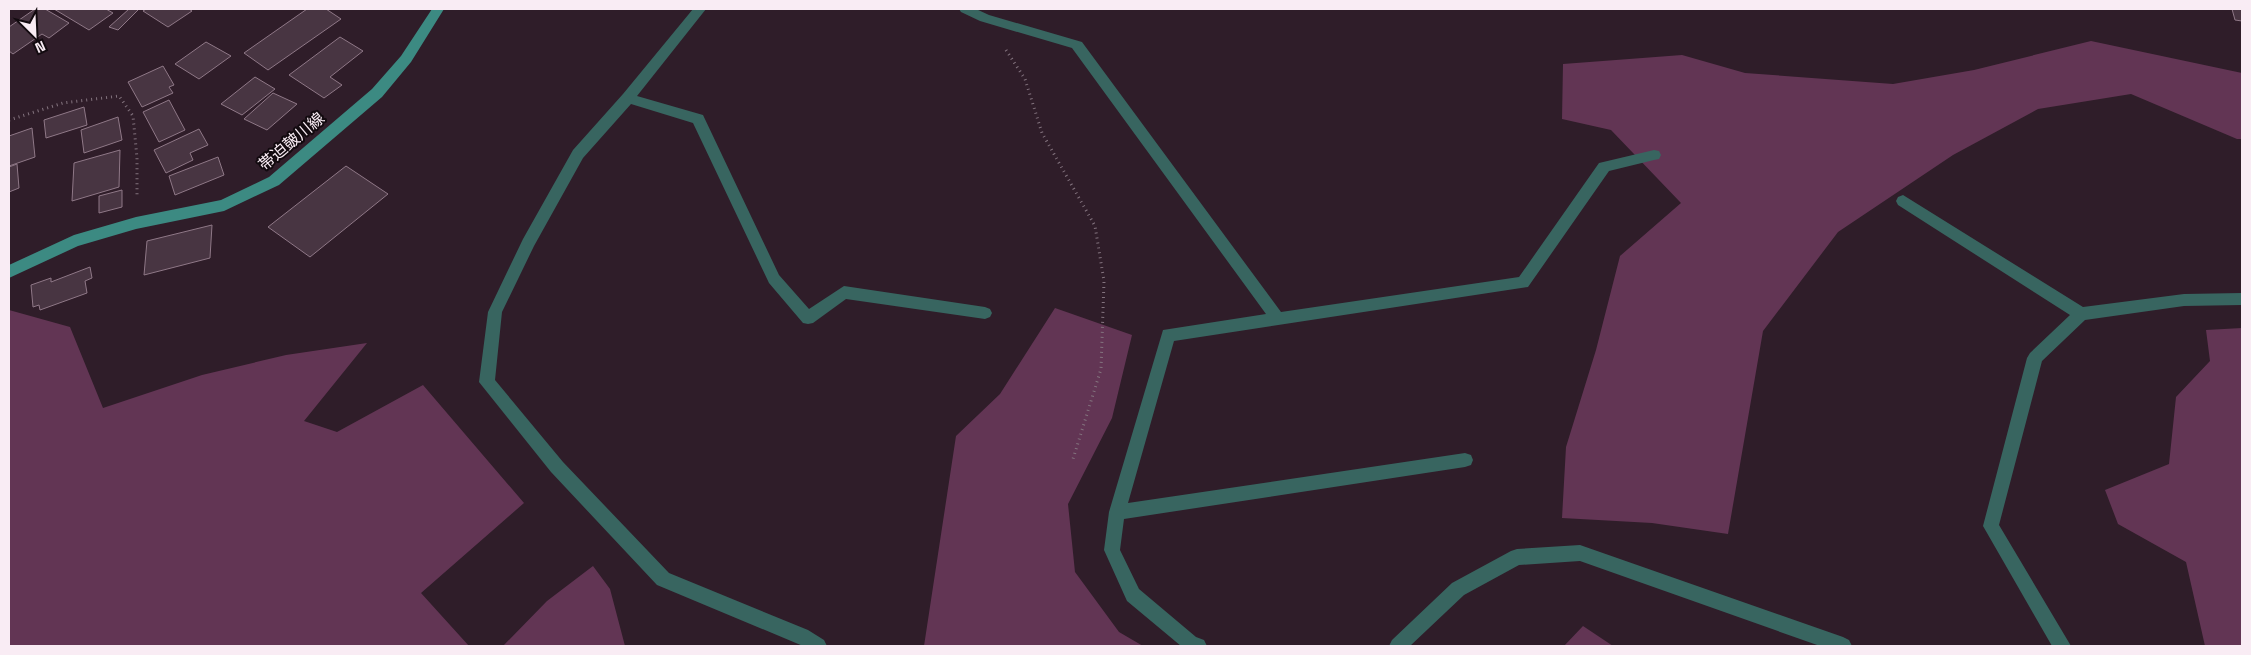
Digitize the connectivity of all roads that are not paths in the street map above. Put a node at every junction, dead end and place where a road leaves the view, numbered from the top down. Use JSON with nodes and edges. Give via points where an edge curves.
{"nodes":[{"id":1,"x":438,"y":9,"type":"edge"},
{"id":2,"x":700,"y":9,"type":"edge"},
{"id":3,"x":965,"y":9,"type":"edge"},
{"id":4,"x":628,"y":98,"type":"junction"},
{"id":5,"x":1654,"y":155,"type":"dead end"},
{"id":6,"x":1903,"y":202,"type":"dead end"},
{"id":7,"x":9,"y":272,"type":"edge"},
{"id":8,"x":2242,"y":299,"type":"edge"},
{"id":9,"x":985,"y":313,"type":"dead end"},
{"id":10,"x":2081,"y":314,"type":"junction"},
{"id":11,"x":1278,"y":319,"type":"junction"},
{"id":12,"x":1465,"y":460,"type":"dead end"},
{"id":13,"x":1116,"y":512,"type":"junction"},
{"id":14,"x":818,"y":646,"type":"edge"},
{"id":15,"x":1198,"y":646,"type":"edge"},
{"id":16,"x":1398,"y":646,"type":"edge"},
{"id":17,"x":1843,"y":646,"type":"edge"},
{"id":18,"x":2062,"y":646,"type":"edge"}],
"edges":[{"from":1,"to":7,"type":"street","name":"帯迫皷川線","via":[[406,60],[377,93],[274,181],[224,205],[136,223],[74,241]]},
{"from":2,"to":4,"type":"street"},
{"from":3,"to":11,"type":"street","via":[[1077,45]]},
{"from":4,"to":9,"type":"street","via":[[698,119],[774,279],[808,318],[844,292]]},
{"from":4,"to":14,"type":"street","via":[[578,154],[528,243],[495,312],[487,382],[557,467],[663,579],[802,636]]},
{"from":5,"to":11,"type":"street","via":[[1604,168],[1523,282]]},
{"from":6,"to":10,"type":"street"},
{"from":8,"to":10,"type":"street","via":[[2184,300]]},
{"from":10,"to":18,"type":"street","via":[[2035,358],[1991,526]]},
{"from":11,"to":13,"type":"street","via":[[1168,336]]},
{"from":12,"to":13,"type":"street"},
{"from":13,"to":15,"type":"street","via":[[1112,550],[1133,595],[1190,643]]},
{"from":16,"to":17,"type":"street","via":[[1458,588],[1517,557],[1580,553]]}]}
